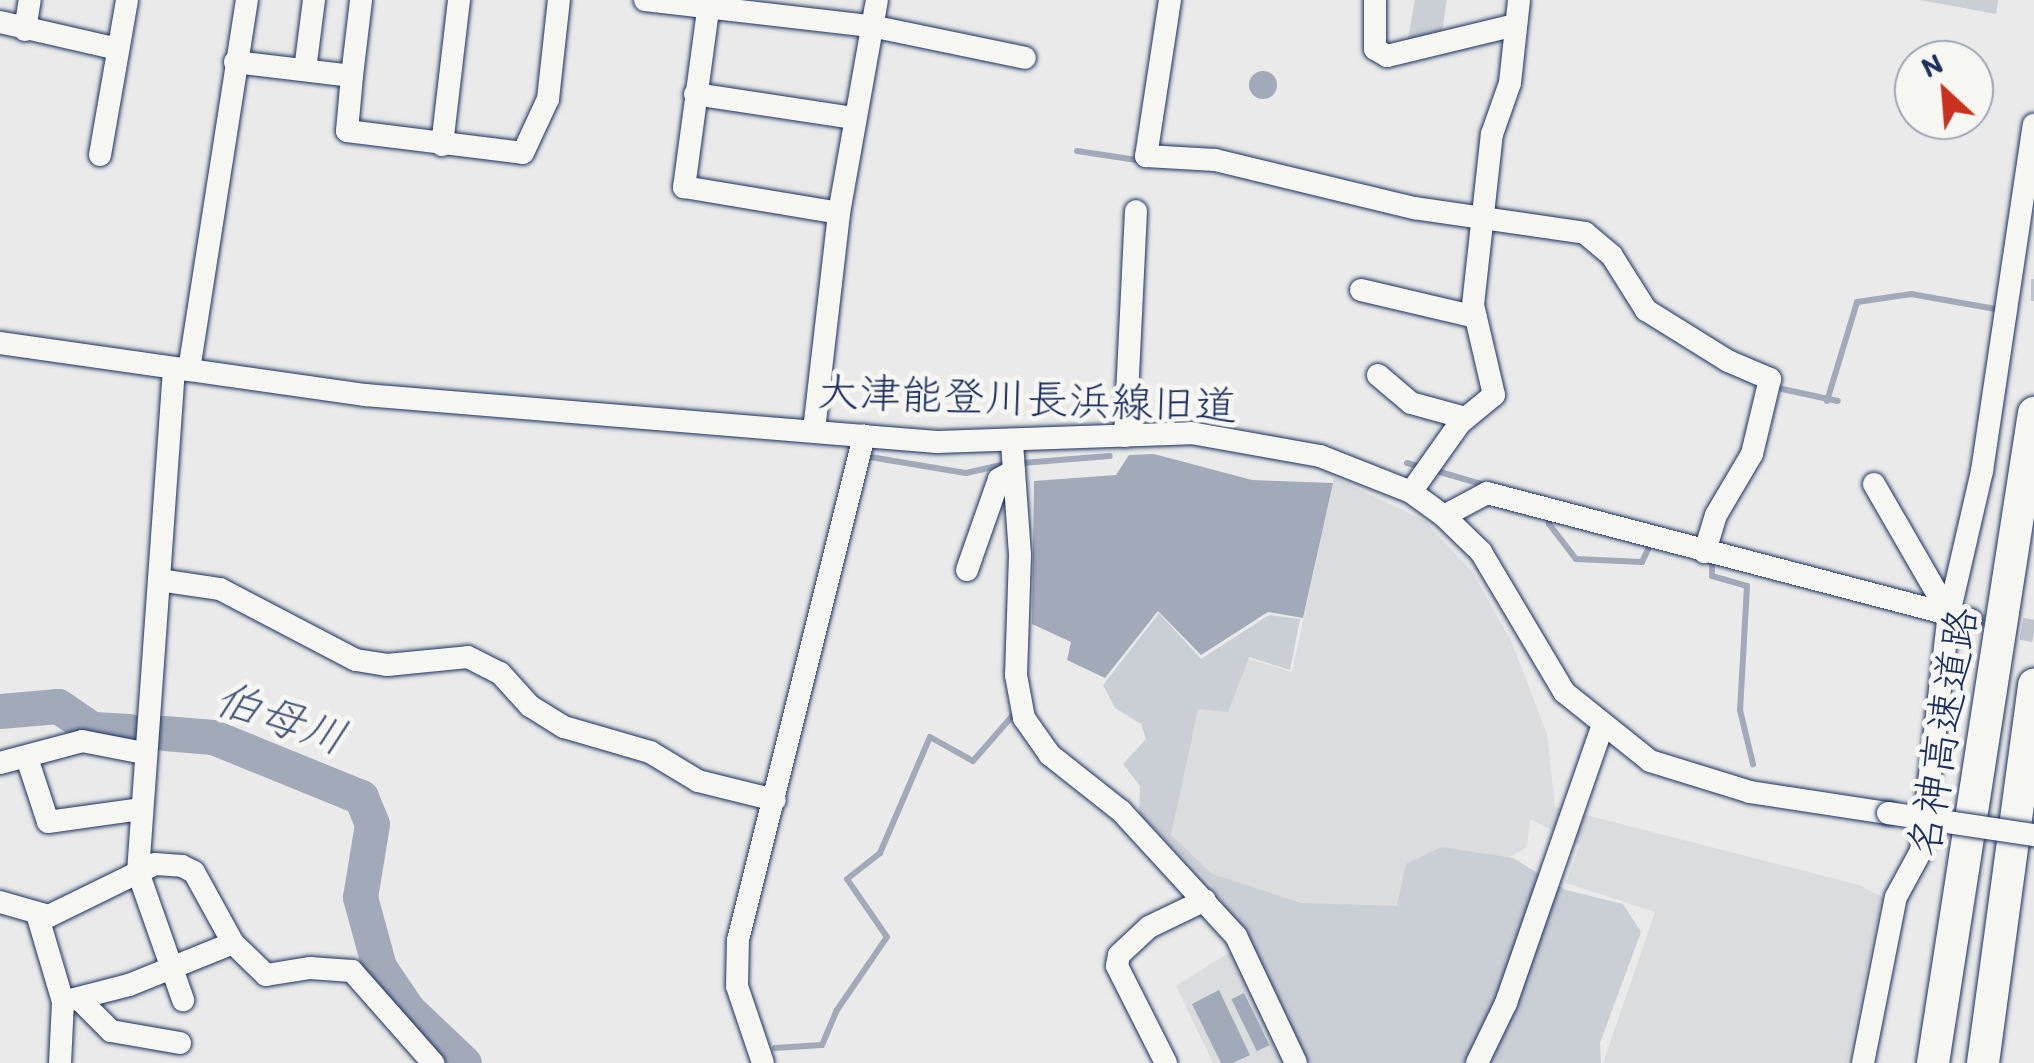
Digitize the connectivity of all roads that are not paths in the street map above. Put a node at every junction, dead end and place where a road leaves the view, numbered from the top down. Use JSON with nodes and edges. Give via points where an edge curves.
{"nodes":[{"id":1,"x":30,"y":0,"type":"edge"},
{"id":2,"x":127,"y":0,"type":"edge"},
{"id":3,"x":247,"y":0,"type":"edge"},
{"id":4,"x":314,"y":0,"type":"edge"},
{"id":5,"x":362,"y":0,"type":"edge"},
{"id":6,"x":460,"y":0,"type":"edge"},
{"id":7,"x":559,"y":0,"type":"edge"},
{"id":8,"x":645,"y":0,"type":"edge"},
{"id":9,"x":877,"y":0,"type":"edge"},
{"id":10,"x":1170,"y":0,"type":"edge"},
{"id":11,"x":1375,"y":0,"type":"edge"},
{"id":12,"x":1519,"y":0,"type":"edge"},
{"id":13,"x":709,"y":4,"type":"junction"},
{"id":14,"x":0,"y":22,"type":"edge"},
{"id":15,"x":1515,"y":24,"type":"junction"},
{"id":16,"x":871,"y":26,"type":"junction"},
{"id":17,"x":25,"y":30,"type":"junction"},
{"id":18,"x":118,"y":49,"type":"junction"},
{"id":19,"x":1025,"y":58,"type":"dead end"},
{"id":20,"x":235,"y":62,"type":"junction"},
{"id":21,"x":305,"y":70,"type":"junction"},
{"id":22,"x":352,"y":76,"type":"junction"},
{"id":23,"x":695,"y":94,"type":"junction"},
{"id":24,"x":854,"y":118,"type":"junction"},
{"id":25,"x":2034,"y":125,"type":"edge"},
{"id":26,"x":442,"y":144,"type":"junction"},
{"id":27,"x":100,"y":155,"type":"dead end"},
{"id":28,"x":1136,"y":211,"type":"dead end"},
{"id":29,"x":839,"y":214,"type":"junction"},
{"id":30,"x":1487,"y":218,"type":"junction"},
{"id":31,"x":1361,"y":290,"type":"dead end"},
{"id":32,"x":1476,"y":317,"type":"junction"},
{"id":33,"x":0,"y":343,"type":"edge"},
{"id":34,"x":182,"y":370,"type":"junction"},
{"id":35,"x":1378,"y":374,"type":"dead end"},
{"id":36,"x":2034,"y":413,"type":"edge"},
{"id":37,"x":1466,"y":418,"type":"junction"},
{"id":38,"x":814,"y":430,"type":"junction"},
{"id":39,"x":864,"y":436,"type":"junction"},
{"id":40,"x":1126,"y":436,"type":"junction"},
{"id":41,"x":1012,"y":444,"type":"junction"},
{"id":42,"x":1014,"y":471,"type":"junction"},
{"id":43,"x":1874,"y":484,"type":"dead end"},
{"id":44,"x":1410,"y":492,"type":"junction"},
{"id":45,"x":1444,"y":516,"type":"junction"},
{"id":46,"x":1705,"y":552,"type":"junction"},
{"id":47,"x":967,"y":570,"type":"dead end"},
{"id":48,"x":159,"y":580,"type":"junction"},
{"id":49,"x":1960,"y":617,"type":"junction"},
{"id":50,"x":2034,"y":684,"type":"edge"},
{"id":51,"x":1602,"y":728,"type":"junction"},
{"id":52,"x":144,"y":753,"type":"junction"},
{"id":53,"x":27,"y":758,"type":"junction"},
{"id":54,"x":0,"y":763,"type":"edge"},
{"id":55,"x":775,"y":800,"type":"junction"},
{"id":56,"x":140,"y":809,"type":"junction"},
{"id":57,"x":2034,"y":835,"type":"edge"},
{"id":58,"x":138,"y":872,"type":"junction"},
{"id":59,"x":1205,"y":900,"type":"junction"},
{"id":60,"x":0,"y":902,"type":"edge"},
{"id":61,"x":37,"y":914,"type":"junction"},
{"id":62,"x":233,"y":943,"type":"junction"},
{"id":63,"x":172,"y":970,"type":"junction"},
{"id":64,"x":183,"y":1000,"type":"dead end"},
{"id":65,"x":71,"y":1001,"type":"junction"},
{"id":66,"x":180,"y":1043,"type":"dead end"},
{"id":67,"x":60,"y":1063,"type":"edge"},
{"id":68,"x":433,"y":1063,"type":"edge"},
{"id":69,"x":763,"y":1063,"type":"edge"},
{"id":70,"x":1166,"y":1063,"type":"edge"},
{"id":71,"x":1296,"y":1063,"type":"edge"},
{"id":72,"x":1476,"y":1063,"type":"edge"},
{"id":73,"x":1863,"y":1063,"type":"edge"},
{"id":74,"x":1932,"y":1063,"type":"edge"},
{"id":75,"x":1984,"y":1063,"type":"edge"}],
"edges":[{"from":1,"to":17,"type":"street"},
{"from":2,"to":18,"type":"street"},
{"from":3,"to":20,"type":"street"},
{"from":4,"to":21,"type":"street"},
{"from":5,"to":22,"type":"street"},
{"from":6,"to":26,"type":"street"},
{"from":7,"to":26,"type":"street","via":[[548,98],[523,153]]},
{"from":8,"to":13,"type":"street"},
{"from":9,"to":16,"type":"street"},
{"from":10,"to":30,"type":"street","via":[[1146,156],[1215,160],[1379,202]]},
{"from":11,"to":15,"type":"street","via":[[1375,49],[1388,56]]},
{"from":12,"to":15,"type":"street"},
{"from":13,"to":16,"type":"street"},
{"from":13,"to":23,"type":"street"},
{"from":14,"to":17,"type":"street"},
{"from":15,"to":30,"type":"street","via":[[1510,83],[1492,134]]},
{"from":16,"to":19,"type":"street"},
{"from":16,"to":24,"type":"street"},
{"from":17,"to":18,"type":"street"},
{"from":18,"to":27,"type":"street"},
{"from":20,"to":21,"type":"street"},
{"from":20,"to":34,"type":"street"},
{"from":21,"to":22,"type":"street"},
{"from":22,"to":26,"type":"street","via":[[348,131]]},
{"from":23,"to":24,"type":"street"},
{"from":23,"to":29,"type":"street","via":[[684,187]]},
{"from":24,"to":29,"type":"street"},
{"from":25,"to":49,"type":"street","via":[[2021,288]]},
{"from":28,"to":40,"type":"street"},
{"from":29,"to":38,"type":"street"},
{"from":30,"to":32,"type":"street"},
{"from":30,"to":46,"type":"street","via":[[1585,232],[1612,256],[1646,310],[1713,354],[1770,379],[1752,454],[1716,514]]},
{"from":31,"to":32,"type":"street"},
{"from":32,"to":37,"type":"street","via":[[1494,395]]},
{"from":33,"to":34,"type":"street","name":"大津能登川長浜線旧道"},
{"from":34,"to":38,"type":"street","name":"大津能登川長浜線旧道","via":[[365,395]]},
{"from":34,"to":48,"type":"street"},
{"from":35,"to":37,"type":"street","via":[[1411,403]]},
{"from":36,"to":74,"type":"highway","name":"名神高速道路"},
{"from":37,"to":44,"type":"street"},
{"from":38,"to":39,"type":"street","name":"大津能登川長浜線旧道"},
{"from":39,"to":41,"type":"street","name":"大津能登川長浜線旧道"},
{"from":39,"to":55,"type":"street"},
{"from":40,"to":41,"type":"street","name":"大津能登川長浜線旧道"},
{"from":40,"to":44,"type":"street","name":"大津能登川長浜線旧道","via":[[1191,433],[1320,456]]},
{"from":41,"to":42,"type":"street"},
{"from":42,"to":47,"type":"street","via":[[999,479]]},
{"from":42,"to":59,"type":"street","via":[[1016,675],[1024,718],[1050,755],[1121,811]]},
{"from":43,"to":49,"type":"street"},
{"from":44,"to":45,"type":"street","name":"大津能登川長浜線旧道"},
{"from":45,"to":46,"type":"street","via":[[1487,493]]},
{"from":45,"to":51,"type":"street","name":"大津能登川長浜線旧道","via":[[1480,552],[1564,692]]},
{"from":46,"to":49,"type":"street"},
{"from":48,"to":52,"type":"street"},
{"from":48,"to":55,"type":"street","via":[[220,589],[356,660],[387,665],[468,657],[500,673],[530,706],[564,727],[650,752],[698,781]]},
{"from":49,"to":73,"type":"street","via":[[1921,851],[1896,897]]},
{"from":50,"to":75,"type":"highway","name":"名神高速道路"},
{"from":51,"to":57,"type":"street","name":"大津能登川長浜線旧道","bridge":true,"via":[[1650,761],[1697,778]]},
{"from":51,"to":72,"type":"street","via":[[1506,1003]]},
{"from":52,"to":53,"type":"street","via":[[82,741]]},
{"from":52,"to":56,"type":"street"},
{"from":53,"to":54,"type":"street"},
{"from":53,"to":56,"type":"street","via":[[48,822]]},
{"from":55,"to":69,"type":"street","via":[[736,962],[737,986]]},
{"from":56,"to":58,"type":"street"},
{"from":58,"to":61,"type":"street","via":[[81,904]]},
{"from":58,"to":62,"type":"street","via":[[164,863],[194,872]]},
{"from":58,"to":63,"type":"street"},
{"from":59,"to":70,"type":"street","via":[[1148,927],[1119,956],[1117,966]]},
{"from":59,"to":71,"type":"street","via":[[1236,936]]},
{"from":60,"to":61,"type":"street"},
{"from":61,"to":65,"type":"street"},
{"from":62,"to":63,"type":"street"},
{"from":62,"to":68,"type":"street","via":[[266,975],[352,971]]},
{"from":63,"to":64,"type":"street"},
{"from":63,"to":65,"type":"street"},
{"from":65,"to":66,"type":"street","via":[[111,1030]]},
{"from":65,"to":67,"type":"street"}]}
